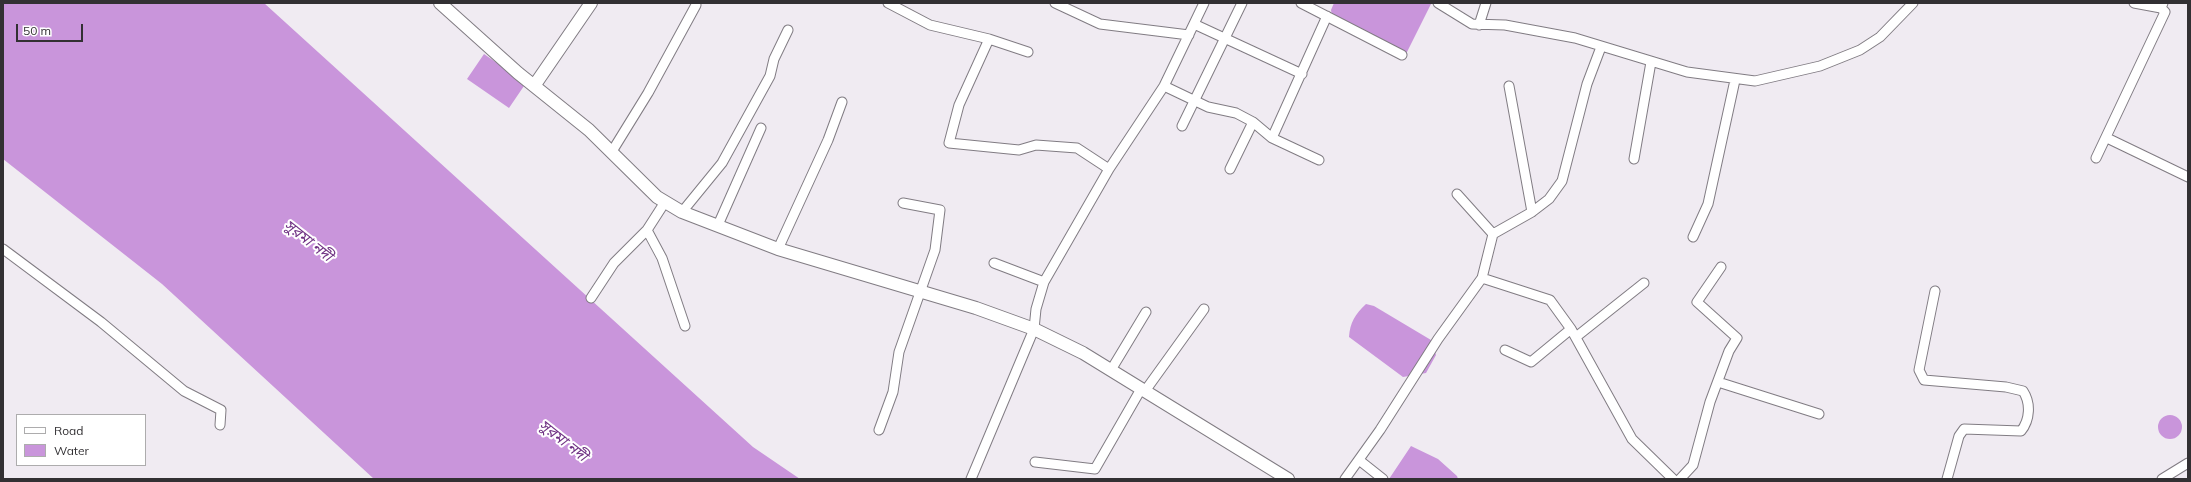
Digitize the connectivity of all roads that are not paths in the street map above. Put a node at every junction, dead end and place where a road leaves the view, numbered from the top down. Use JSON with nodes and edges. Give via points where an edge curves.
{"nodes":[{"id":1,"x":440,"y":3,"type":"edge"},
{"id":2,"x":591,"y":3,"type":"edge"},
{"id":3,"x":888,"y":3,"type":"edge"},
{"id":4,"x":1055,"y":3,"type":"edge"},
{"id":5,"x":1204,"y":3,"type":"edge"},
{"id":6,"x":1242,"y":3,"type":"edge"},
{"id":7,"x":1301,"y":3,"type":"edge"},
{"id":8,"x":1438,"y":3,"type":"edge"},
{"id":9,"x":1486,"y":3,"type":"edge"},
{"id":10,"x":1913,"y":3,"type":"edge"},
{"id":11,"x":2134,"y":3,"type":"edge"},
{"id":12,"x":696,"y":5,"type":"dead end"},
{"id":13,"x":2164,"y":7,"type":"edge"},
{"id":14,"x":1327,"y":16,"type":"junction"},
{"id":15,"x":1194,"y":24,"type":"junction"},
{"id":16,"x":1480,"y":25,"type":"junction"},
{"id":17,"x":788,"y":30,"type":"dead end"},
{"id":18,"x":1189,"y":35,"type":"junction"},
{"id":19,"x":1224,"y":38,"type":"junction"},
{"id":20,"x":989,"y":39,"type":"junction"},
{"id":21,"x":1601,"y":46,"type":"junction"},
{"id":22,"x":1028,"y":52,"type":"dead end"},
{"id":23,"x":1402,"y":55,"type":"dead end"},
{"id":24,"x":1652,"y":62,"type":"junction"},
{"id":25,"x":1302,"y":74,"type":"junction"},
{"id":26,"x":1735,"y":80,"type":"junction"},
{"id":27,"x":534,"y":86,"type":"junction"},
{"id":28,"x":1164,"y":86,"type":"junction"},
{"id":29,"x":1509,"y":86,"type":"dead end"},
{"id":30,"x":1194,"y":100,"type":"junction"},
{"id":31,"x":842,"y":102,"type":"dead end"},
{"id":32,"x":1253,"y":122,"type":"junction"},
{"id":33,"x":1182,"y":126,"type":"dead end"},
{"id":34,"x":761,"y":128,"type":"dead end"},
{"id":35,"x":1272,"y":138,"type":"junction"},
{"id":36,"x":2107,"y":138,"type":"junction"},
{"id":37,"x":611,"y":153,"type":"junction"},
{"id":38,"x":2096,"y":158,"type":"dead end"},
{"id":39,"x":1634,"y":159,"type":"dead end"},
{"id":40,"x":1319,"y":160,"type":"dead end"},
{"id":41,"x":1109,"y":169,"type":"junction"},
{"id":42,"x":1230,"y":169,"type":"dead end"},
{"id":43,"x":2188,"y":177,"type":"edge"},
{"id":44,"x":1457,"y":194,"type":"dead end"},
{"id":45,"x":665,"y":202,"type":"junction"},
{"id":46,"x":903,"y":203,"type":"dead end"},
{"id":47,"x":682,"y":212,"type":"junction"},
{"id":48,"x":1532,"y":212,"type":"junction"},
{"id":49,"x":718,"y":225,"type":"junction"},
{"id":50,"x":647,"y":230,"type":"junction"},
{"id":51,"x":1493,"y":234,"type":"junction"},
{"id":52,"x":1693,"y":237,"type":"dead end"},
{"id":53,"x":778,"y":249,"type":"junction"},
{"id":54,"x":3,"y":250,"type":"edge"},
{"id":55,"x":994,"y":263,"type":"dead end"},
{"id":56,"x":1721,"y":268,"type":"dead end"},
{"id":57,"x":1482,"y":278,"type":"junction"},
{"id":58,"x":1044,"y":282,"type":"junction"},
{"id":59,"x":1644,"y":283,"type":"dead end"},
{"id":60,"x":1935,"y":291,"type":"dead end"},
{"id":61,"x":921,"y":292,"type":"junction"},
{"id":62,"x":591,"y":298,"type":"dead end"},
{"id":63,"x":1204,"y":309,"type":"dead end"},
{"id":64,"x":1146,"y":312,"type":"dead end"},
{"id":65,"x":685,"y":326,"type":"dead end"},
{"id":66,"x":1034,"y":329,"type":"junction"},
{"id":67,"x":1574,"y":333,"type":"junction"},
{"id":68,"x":1505,"y":350,"type":"dead end"},
{"id":69,"x":1111,"y":370,"type":"junction"},
{"id":70,"x":1718,"y":382,"type":"junction"},
{"id":71,"x":1143,"y":390,"type":"junction"},
{"id":72,"x":1819,"y":414,"type":"dead end"},
{"id":73,"x":220,"y":425,"type":"dead end"},
{"id":74,"x":879,"y":430,"type":"dead end"},
{"id":75,"x":1359,"y":460,"type":"junction"},
{"id":76,"x":1035,"y":462,"type":"dead end"},
{"id":77,"x":2188,"y":463,"type":"edge"},
{"id":78,"x":971,"y":479,"type":"edge"},
{"id":79,"x":1288,"y":479,"type":"edge"},
{"id":80,"x":1345,"y":479,"type":"edge"},
{"id":81,"x":1383,"y":479,"type":"edge"},
{"id":82,"x":1673,"y":479,"type":"edge"},
{"id":83,"x":1680,"y":479,"type":"edge"},
{"id":84,"x":1947,"y":479,"type":"edge"},
{"id":85,"x":2162,"y":479,"type":"edge"}],
"edges":[{"from":1,"to":27,"type":"main road"},
{"from":2,"to":27,"type":"main road"},
{"from":3,"to":20,"type":"street","via":[[930,25]]},
{"from":4,"to":18,"type":"street","via":[[1100,24]]},
{"from":5,"to":15,"type":"street"},
{"from":6,"to":19,"type":"street"},
{"from":7,"to":14,"type":"street"},
{"from":8,"to":16,"type":"street","via":[[1472,24]]},
{"from":9,"to":16,"type":"street"},
{"from":10,"to":26,"type":"street","via":[[1880,37],[1841,59],[1775,78]]},
{"from":11,"to":13,"type":"street"},
{"from":12,"to":37,"type":"street","via":[[648,93]]},
{"from":13,"to":36,"type":"street"},
{"from":14,"to":23,"type":"street"},
{"from":14,"to":25,"type":"street"},
{"from":15,"to":18,"type":"street"},
{"from":15,"to":19,"type":"street"},
{"from":16,"to":21,"type":"street","via":[[1505,25],[1575,38]]},
{"from":17,"to":47,"type":"street","via":[[774,59],[770,76],[722,163]]},
{"from":18,"to":28,"type":"street"},
{"from":19,"to":25,"type":"street"},
{"from":19,"to":30,"type":"street"},
{"from":20,"to":22,"type":"street"},
{"from":20,"to":41,"type":"street","via":[[960,105],[949,143],[1019,150],[1036,145],[1077,148]]},
{"from":21,"to":24,"type":"street"},
{"from":21,"to":48,"type":"street","via":[[1587,84],[1562,181],[1549,199]]},
{"from":24,"to":26,"type":"street","via":[[1687,72]]},
{"from":24,"to":39,"type":"street"},
{"from":25,"to":35,"type":"street"},
{"from":26,"to":52,"type":"street","via":[[1708,204]]},
{"from":27,"to":37,"type":"main road","via":[[589,130]]},
{"from":28,"to":30,"type":"street"},
{"from":28,"to":41,"type":"street"},
{"from":29,"to":48,"type":"street"},
{"from":30,"to":32,"type":"street","via":[[1208,107],[1236,113]]},
{"from":30,"to":33,"type":"street"},
{"from":31,"to":53,"type":"street","via":[[828,140]]},
{"from":32,"to":35,"type":"street"},
{"from":32,"to":42,"type":"street"},
{"from":34,"to":49,"type":"street"},
{"from":35,"to":40,"type":"street"},
{"from":36,"to":38,"type":"street"},
{"from":36,"to":43,"type":"street"},
{"from":37,"to":45,"type":"main road"},
{"from":41,"to":58,"type":"street"},
{"from":44,"to":51,"type":"street"},
{"from":45,"to":47,"type":"main road"},
{"from":45,"to":50,"type":"street"},
{"from":46,"to":61,"type":"street","via":[[940,210],[935,250]]},
{"from":47,"to":49,"type":"main road"},
{"from":48,"to":51,"type":"street"},
{"from":49,"to":53,"type":"main road"},
{"from":50,"to":62,"type":"street","via":[[614,263]]},
{"from":50,"to":65,"type":"street","via":[[662,258]]},
{"from":51,"to":57,"type":"street"},
{"from":53,"to":61,"type":"main road"},
{"from":54,"to":73,"type":"street","via":[[100,322],[184,391],[221,410]]},
{"from":55,"to":58,"type":"street"},
{"from":56,"to":70,"type":"street","via":[[1697,302],[1737,338],[1729,351]]},
{"from":57,"to":67,"type":"street","via":[[1550,300]]},
{"from":57,"to":75,"type":"street","via":[[1438,339]]},
{"from":58,"to":66,"type":"street","via":[[1036,309]]},
{"from":59,"to":67,"type":"street"},
{"from":60,"to":84,"type":"street","via":[[1919,370],[1924,380],[2006,387],[2023,391],[2029,399],[2027,424],[2022,431],[1964,429],[1959,436]]},
{"from":61,"to":66,"type":"main road"},
{"from":61,"to":74,"type":"street","via":[[899,352],[893,392]]},
{"from":63,"to":71,"type":"street"},
{"from":64,"to":69,"type":"street"},
{"from":66,"to":69,"type":"main road"},
{"from":66,"to":78,"type":"street"},
{"from":67,"to":68,"type":"street","via":[[1531,362]]},
{"from":67,"to":82,"type":"street","via":[[1632,439]]},
{"from":69,"to":71,"type":"main road"},
{"from":70,"to":72,"type":"street"},
{"from":70,"to":83,"type":"street","via":[[1693,465]]},
{"from":71,"to":76,"type":"street","via":[[1096,469]]},
{"from":71,"to":79,"type":"main road"},
{"from":75,"to":80,"type":"street"},
{"from":75,"to":81,"type":"street"},
{"from":77,"to":85,"type":"street"}]}
